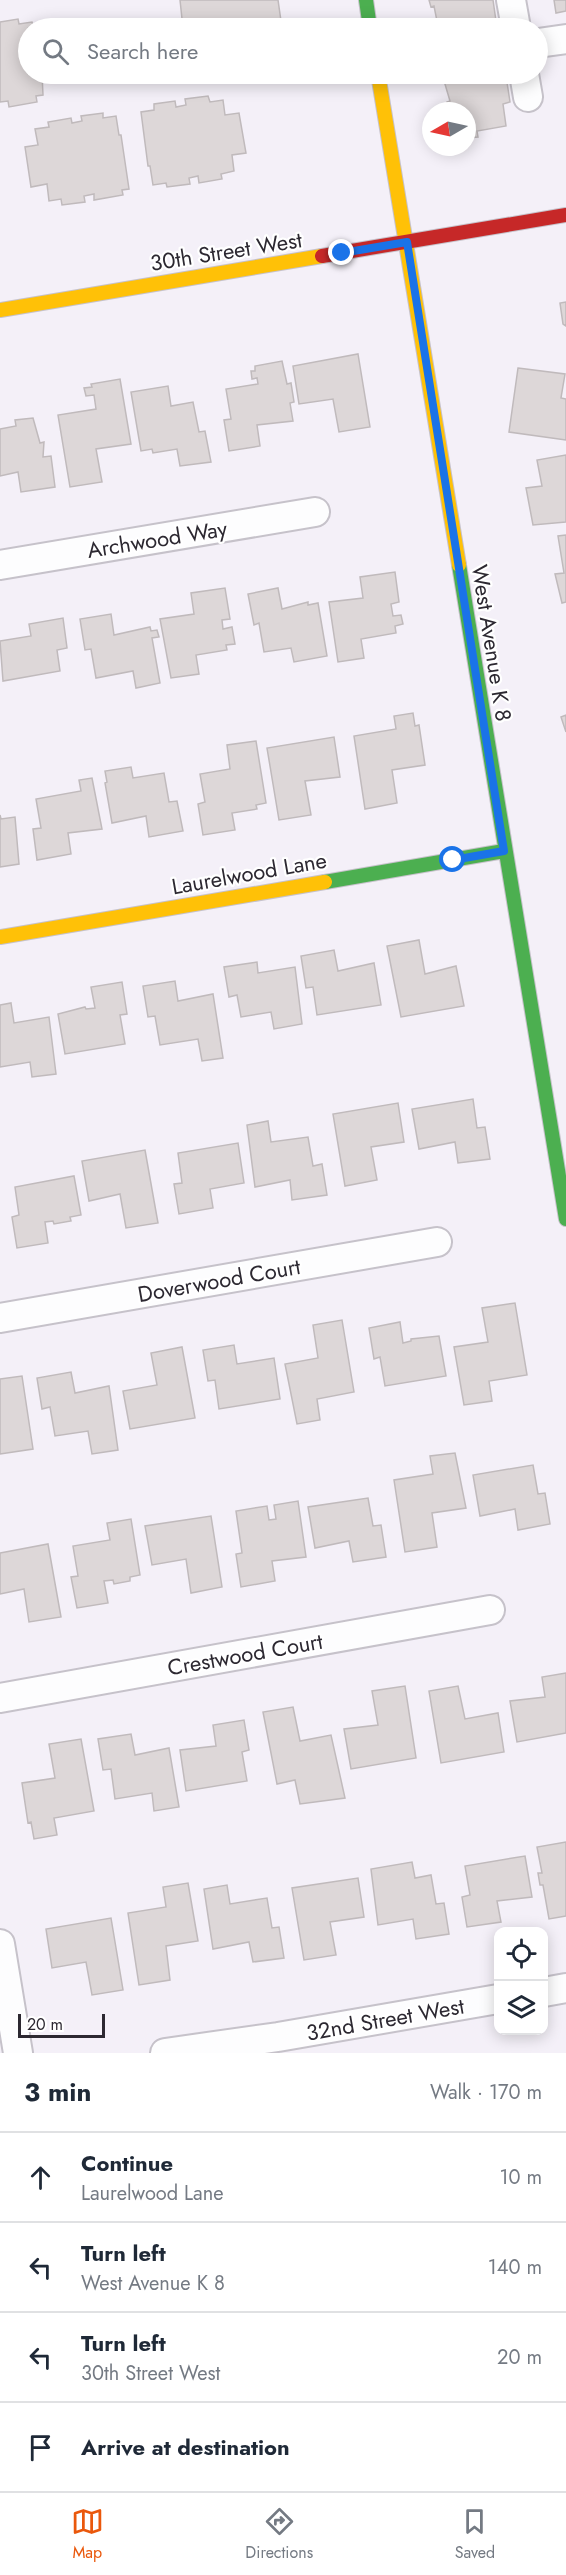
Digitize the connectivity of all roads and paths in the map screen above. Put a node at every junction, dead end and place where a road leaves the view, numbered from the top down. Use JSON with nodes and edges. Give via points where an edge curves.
{"nodes":[{"id":1,"x":366,"y":0,"type":"edge"},
{"id":2,"x":511,"y":0,"type":"edge"},
{"id":3,"x":369,"y":18,"type":"edge"},
{"id":4,"x":514,"y":18,"type":"edge"},
{"id":5,"x":566,"y":39,"type":"edge"},
{"id":6,"x":548,"y":42,"type":"edge"},
{"id":7,"x":380,"y":84,"type":"edge"},
{"id":8,"x":566,"y":215,"type":"edge"},
{"id":9,"x":407,"y":242,"type":"junction"},
{"id":10,"x":0,"y":310,"type":"edge"},
{"id":11,"x":315,"y":512,"type":"dead end"},
{"id":12,"x":0,"y":565,"type":"edge"},
{"id":13,"x":504,"y":851,"type":"junction"},
{"id":14,"x":0,"y":937,"type":"edge"},
{"id":15,"x":566,"y":1219,"type":"edge"},
{"id":16,"x":437,"y":1242,"type":"dead end"},
{"id":17,"x":0,"y":1318,"type":"edge"},
{"id":18,"x":490,"y":1610,"type":"dead end"},
{"id":19,"x":0,"y":1698,"type":"edge"},
{"id":20,"x":0,"y":1944,"type":"edge"},
{"id":21,"x":566,"y":1988,"type":"edge"},
{"id":22,"x":548,"y":1991,"type":"edge"},
{"id":23,"x":494,"y":2000,"type":"edge"},
{"id":24,"x":279,"y":2045,"type":"edge"},
{"id":25,"x":18,"y":2053,"type":"edge"},
{"id":26,"x":165,"y":2053,"type":"edge"}],
"edges":[{"from":1,"to":3,"type":"street"},
{"from":2,"to":4,"type":"street"},
{"from":5,"to":6,"type":"street"},
{"from":7,"to":9,"type":"street","name":"West Avenue K 8"},
{"from":8,"to":9,"type":"street","name":"30th Street West"},
{"from":9,"to":10,"type":"street","name":"30th Street West"},
{"from":9,"to":13,"type":"street","name":"West Avenue K 8"},
{"from":11,"to":12,"type":"street","name":"Archwood Way"},
{"from":13,"to":14,"type":"street","name":"Laurelwood Lane"},
{"from":13,"to":15,"type":"street","name":"West Avenue K 8"},
{"from":16,"to":17,"type":"street","name":"Doverwood Court"},
{"from":18,"to":19,"type":"street","name":"Crestwood Court"},
{"from":20,"to":25,"type":"street"},
{"from":21,"to":22,"type":"street"},
{"from":23,"to":24,"type":"street","name":"32nd Street West"},
{"from":24,"to":26,"type":"street","name":"32nd Street West"}]}
